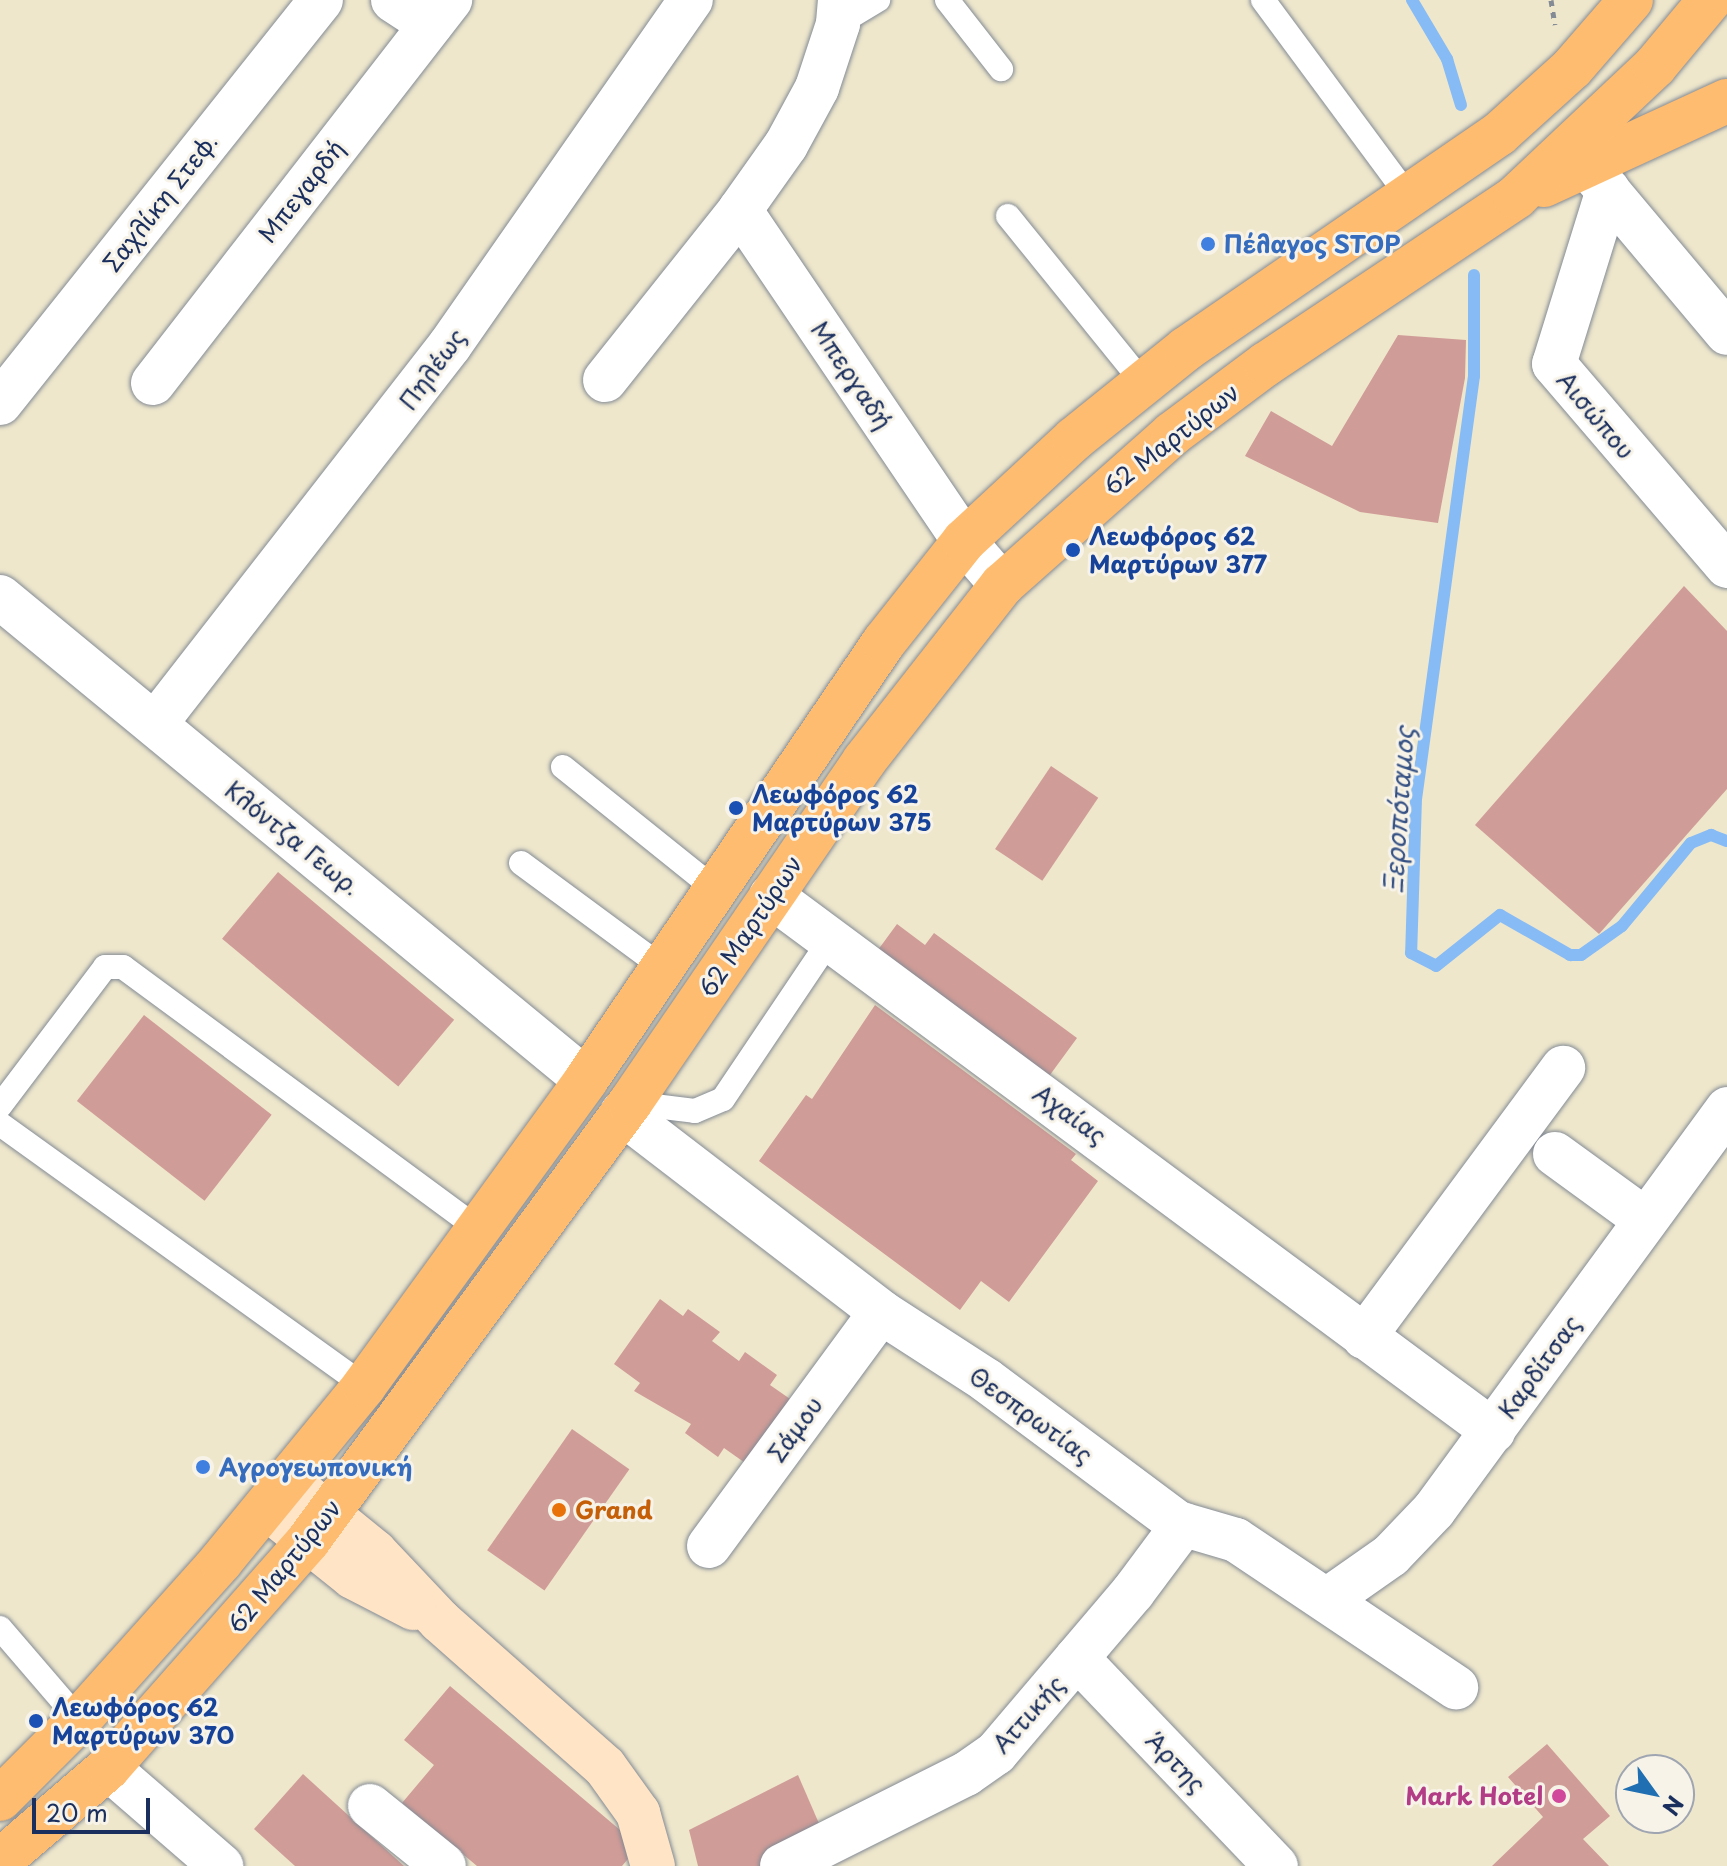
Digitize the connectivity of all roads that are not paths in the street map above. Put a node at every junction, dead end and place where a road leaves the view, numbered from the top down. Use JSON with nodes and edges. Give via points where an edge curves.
{"nodes":[{"id":1,"x":321,"y":0,"type":"edge"},
{"id":2,"x":393,"y":0,"type":"edge"},
{"id":3,"x":691,"y":0,"type":"edge"},
{"id":4,"x":878,"y":0,"type":"edge"},
{"id":5,"x":947,"y":0,"type":"edge"},
{"id":6,"x":1263,"y":0,"type":"edge"},
{"id":7,"x":1631,"y":0,"type":"edge"},
{"id":8,"x":1710,"y":0,"type":"edge"},
{"id":9,"x":839,"y":12,"type":"edge"},
{"id":10,"x":440,"y":13,"type":"edge"},
{"id":11,"x":1001,"y":69,"type":"dead end"},
{"id":12,"x":1727,"y":101,"type":"edge"},
{"id":13,"x":1598,"y":178,"type":"junction"},
{"id":14,"x":1409,"y":197,"type":"junction"},
{"id":15,"x":1516,"y":197,"type":"junction"},
{"id":16,"x":740,"y":210,"type":"junction"},
{"id":17,"x":1008,"y":216,"type":"dead end"},
{"id":18,"x":1727,"y":333,"type":"edge"},
{"id":19,"x":605,"y":380,"type":"dead end"},
{"id":20,"x":153,"y":383,"type":"dead end"},
{"id":21,"x":1143,"y":383,"type":"junction"},
{"id":22,"x":0,"y":403,"type":"edge"},
{"id":23,"x":964,"y":541,"type":"junction"},
{"id":24,"x":1727,"y":567,"type":"edge"},
{"id":25,"x":1002,"y":585,"type":"junction"},
{"id":26,"x":1727,"y":588,"type":"edge"},
{"id":27,"x":0,"y":597,"type":"edge"},
{"id":28,"x":155,"y":724,"type":"junction"},
{"id":29,"x":563,"y":767,"type":"dead end"},
{"id":30,"x":521,"y":863,"type":"dead end"},
{"id":31,"x":715,"y":889,"type":"junction"},
{"id":32,"x":771,"y":896,"type":"junction"},
{"id":33,"x":830,"y":940,"type":"junction"},
{"id":34,"x":662,"y":967,"type":"junction"},
{"id":35,"x":1563,"y":1068,"type":"dead end"},
{"id":36,"x":586,"y":1080,"type":"junction"},
{"id":37,"x":0,"y":1106,"type":"edge"},
{"id":38,"x":626,"y":1108,"type":"junction"},
{"id":39,"x":1727,"y":1109,"type":"edge"},
{"id":40,"x":0,"y":1124,"type":"edge"},
{"id":41,"x":1555,"y":1154,"type":"dead end"},
{"id":42,"x":1646,"y":1220,"type":"junction"},
{"id":43,"x":478,"y":1229,"type":"junction"},
{"id":44,"x":881,"y":1312,"type":"junction"},
{"id":45,"x":1364,"y":1337,"type":"junction"},
{"id":46,"x":364,"y":1386,"type":"junction"},
{"id":47,"x":1493,"y":1431,"type":"junction"},
{"id":48,"x":278,"y":1495,"type":"junction"},
{"id":49,"x":1183,"y":1525,"type":"junction"},
{"id":50,"x":318,"y":1527,"type":"junction"},
{"id":51,"x":709,"y":1546,"type":"dead end"},
{"id":52,"x":1327,"y":1600,"type":"junction"},
{"id":53,"x":0,"y":1628,"type":"edge"},
{"id":54,"x":1077,"y":1658,"type":"junction"},
{"id":55,"x":1456,"y":1687,"type":"dead end"},
{"id":56,"x":79,"y":1720,"type":"junction"},
{"id":57,"x":108,"y":1768,"type":"junction"},
{"id":58,"x":0,"y":1799,"type":"edge"},
{"id":59,"x":370,"y":1806,"type":"dead end"},
{"id":60,"x":0,"y":1861,"type":"edge"},
{"id":61,"x":221,"y":1866,"type":"edge"},
{"id":62,"x":444,"y":1866,"type":"edge"},
{"id":63,"x":653,"y":1866,"type":"edge"},
{"id":64,"x":782,"y":1866,"type":"edge"},
{"id":65,"x":1276,"y":1866,"type":"edge"}],
"edges":[{"from":1,"to":22,"type":"street","name":"Σαχλίκη Στεφ."},
{"from":2,"to":10,"type":"street"},
{"from":3,"to":28,"type":"street","name":"Πηλέως","via":[[450,345]]},
{"from":4,"to":9,"type":"lane"},
{"from":5,"to":11,"type":"lane"},
{"from":6,"to":14,"type":"lane"},
{"from":7,"to":14,"type":"main road","name":"62 Μαρτύρων","via":[[1536,102]]},
{"from":8,"to":15,"type":"main road","name":"62 Μαρτύρων","via":[[1655,66]]},
{"from":9,"to":16,"type":"street","via":[[817,88],[786,145]]},
{"from":10,"to":20,"type":"street","name":"Μπεγαρδή"},
{"from":12,"to":13,"type":"main road"},
{"from":13,"to":15,"type":"main road"},
{"from":13,"to":18,"type":"street"},
{"from":13,"to":24,"type":"street","name":"Αισώπου","via":[[1554,364]]},
{"from":14,"to":21,"type":"main road","name":"62 Μαρτύρων"},
{"from":15,"to":25,"type":"main road","name":"62 Μαρτύρων","via":[[1266,364],[1172,434]]},
{"from":16,"to":19,"type":"street"},
{"from":16,"to":23,"type":"street","name":"Μπεργαδή"},
{"from":17,"to":21,"type":"lane"},
{"from":21,"to":23,"type":"main road","name":"62 Μαρτύρων"},
{"from":23,"to":25,"type":"street","name":"Μπεργαδή"},
{"from":23,"to":31,"type":"main road","name":"62 Μαρτύρων","via":[[884,642]]},
{"from":24,"to":26,"type":"street","name":"Αισώπου"},
{"from":25,"to":32,"type":"main road","name":"62 Μαρτύρων","via":[[864,761]]},
{"from":27,"to":28,"type":"street","name":"Κλόντζα Γεωρ."},
{"from":28,"to":36,"type":"street","name":"Κλόντζα Γεωρ."},
{"from":29,"to":31,"type":"lane"},
{"from":30,"to":34,"type":"lane"},
{"from":31,"to":34,"type":"main road","name":"62 Μαρτύρων"},
{"from":32,"to":33,"type":"street","name":"Αχαίας"},
{"from":32,"to":38,"type":"main road","name":"62 Μαρτύρων"},
{"from":33,"to":38,"type":"lane","via":[[723,1099],[695,1111]]},
{"from":33,"to":45,"type":"street","name":"Αχαίας"},
{"from":34,"to":36,"type":"main road","name":"62 Μαρτύρων"},
{"from":35,"to":45,"type":"street"},
{"from":36,"to":43,"type":"main road","name":"62 Μαρτύρων"},
{"from":37,"to":43,"type":"lane","via":[[105,967],[123,967]]},
{"from":38,"to":44,"type":"street","name":"Θεσπρωτίας"},
{"from":38,"to":50,"type":"main road","name":"62 Μαρτύρων"},
{"from":39,"to":42,"type":"street","name":"Καρδίτσας"},
{"from":40,"to":46,"type":"lane"},
{"from":41,"to":42,"type":"street"},
{"from":42,"to":47,"type":"street","name":"Καρδίτσας"},
{"from":43,"to":46,"type":"main road","name":"62 Μαρτύρων"},
{"from":44,"to":49,"type":"street","name":"Θεσπρωτίας","via":[[986,1380]]},
{"from":44,"to":51,"type":"street","name":"Σάμου"},
{"from":45,"to":47,"type":"street","name":"Αχαίας"},
{"from":46,"to":48,"type":"main road","name":"62 Μαρτύρων"},
{"from":47,"to":52,"type":"street","name":"Καρδίτσας","via":[[1415,1532]]},
{"from":48,"to":50,"type":"main road"},
{"from":48,"to":56,"type":"main road","name":"62 Μαρτύρων"},
{"from":49,"to":52,"type":"street","name":"Θεσπρωτίας","via":[[1236,1540]]},
{"from":49,"to":54,"type":"street","name":"Αττικής"},
{"from":50,"to":57,"type":"main road","name":"62 Μαρτύρων"},
{"from":50,"to":63,"type":"main road","via":[[375,1552],[440,1621],[622,1784],[638,1813]]},
{"from":52,"to":55,"type":"street","name":"Θεσπρωτίας"},
{"from":53,"to":56,"type":"lane"},
{"from":54,"to":64,"type":"street","name":"Αττικής","via":[[996,1753]]},
{"from":54,"to":65,"type":"street","name":"Άρτης"},
{"from":56,"to":58,"type":"main road","name":"62 Μαρτύρων"},
{"from":57,"to":60,"type":"main road","name":"62 Μαρτύρων"},
{"from":57,"to":61,"type":"street"},
{"from":59,"to":62,"type":"street"}]}
